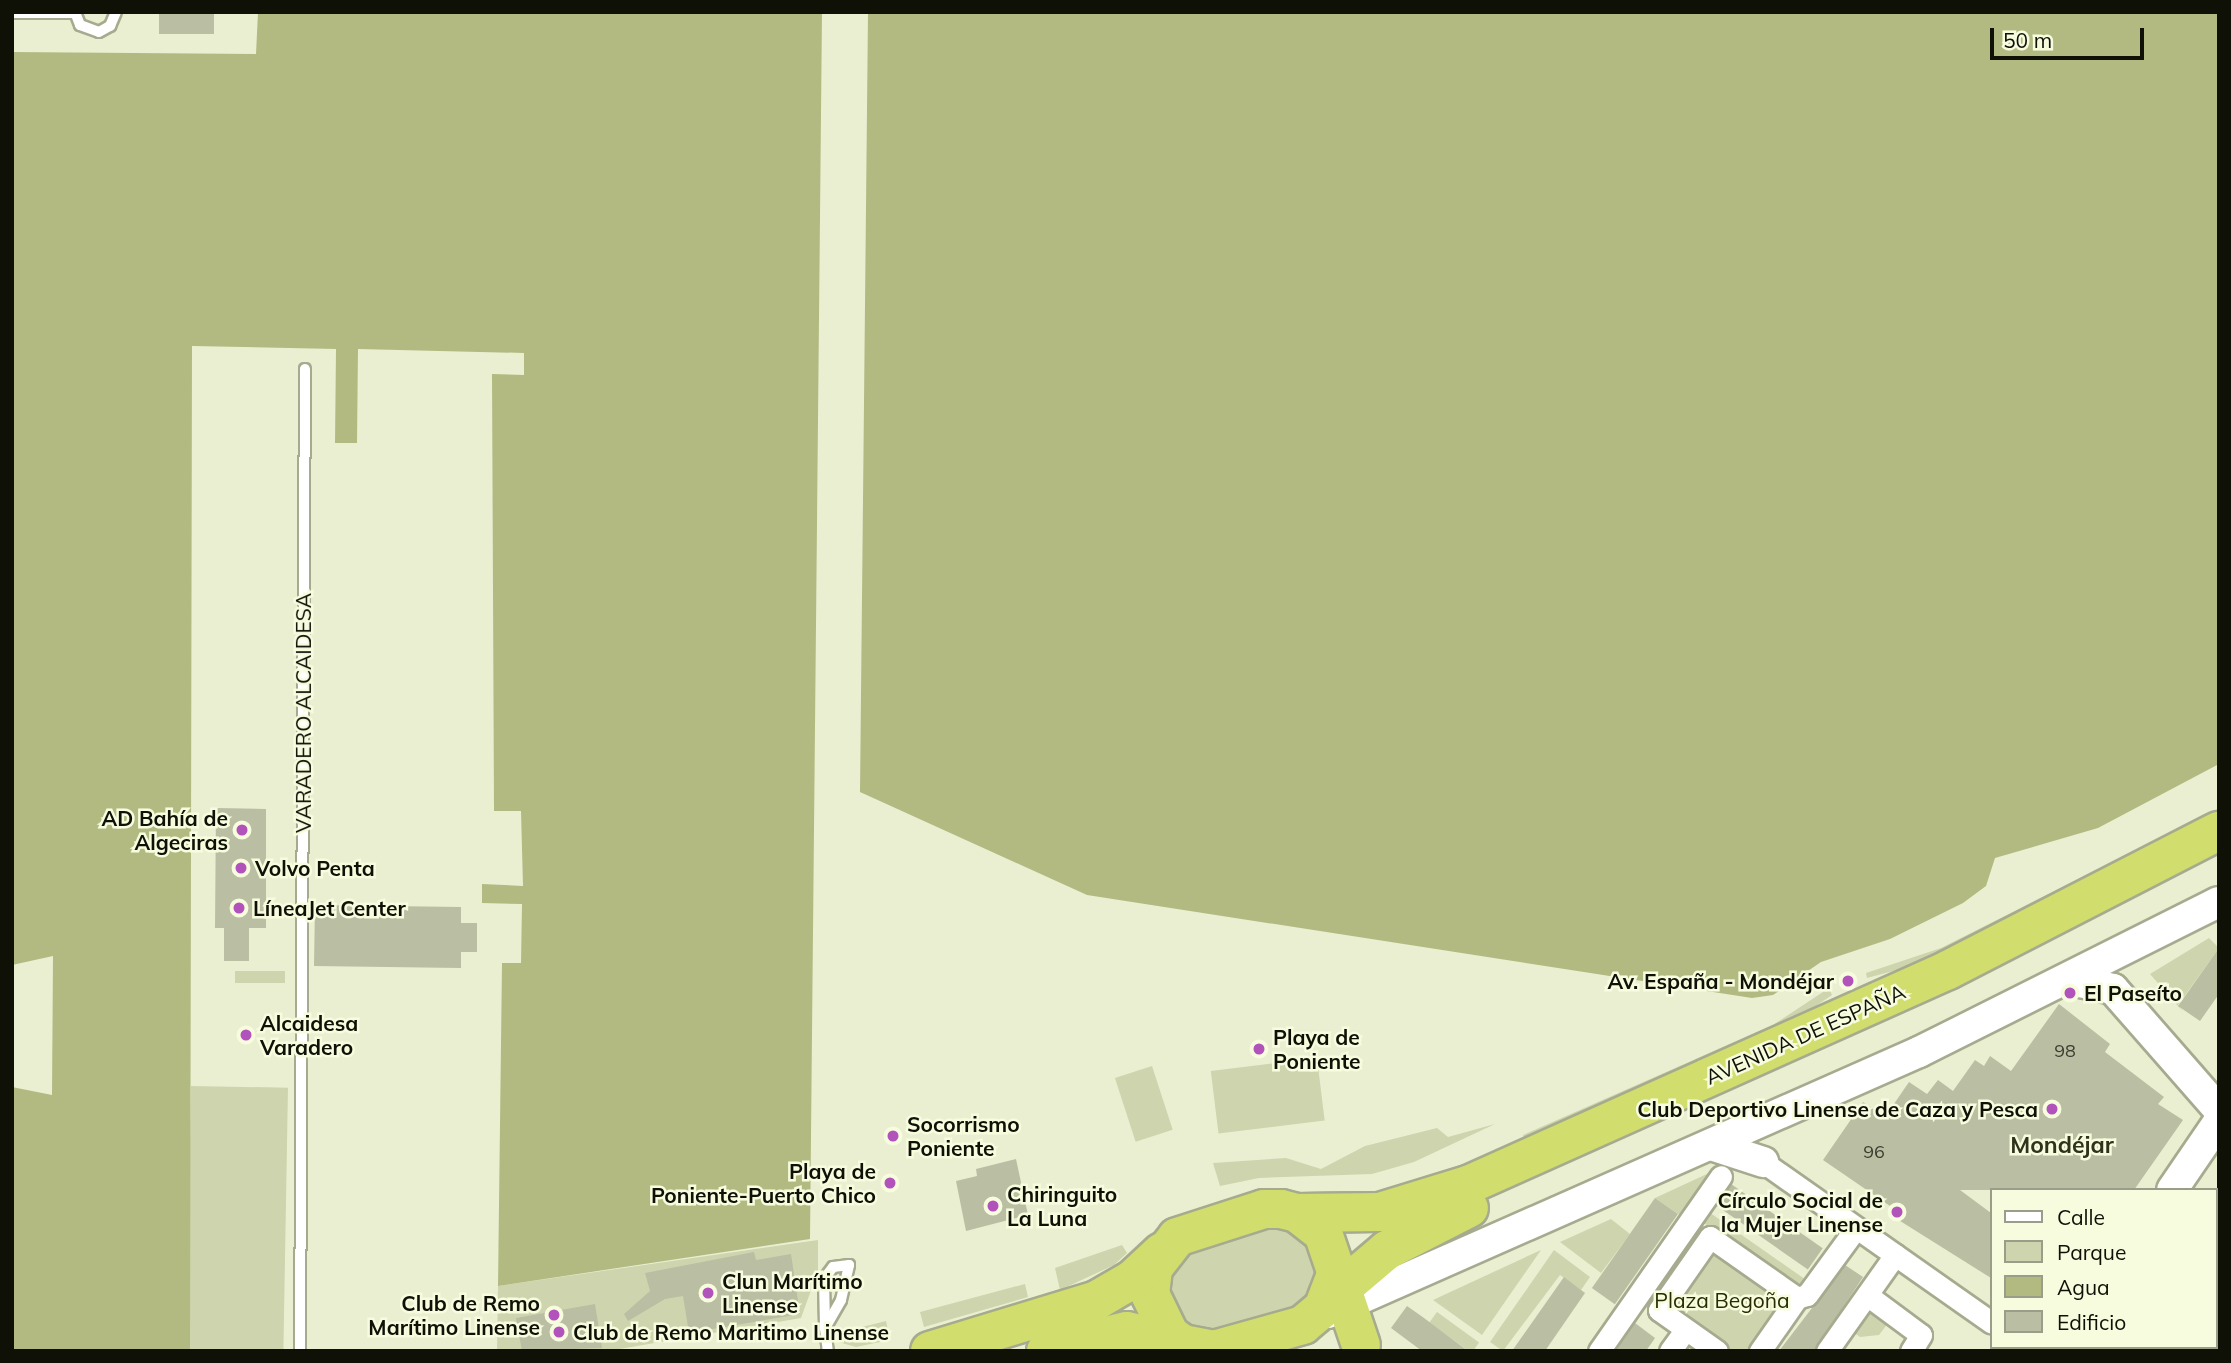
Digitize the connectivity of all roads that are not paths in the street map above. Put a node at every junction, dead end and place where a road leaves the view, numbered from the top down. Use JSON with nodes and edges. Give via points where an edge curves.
{"nodes":[{"id":1,"x":75,"y":12,"type":"edge"},
{"id":2,"x":116,"y":12,"type":"edge"},
{"id":3,"x":12,"y":13,"type":"edge"},
{"id":4,"x":305,"y":369,"type":"dead end"},
{"id":5,"x":2219,"y":831,"type":"edge"},
{"id":6,"x":2219,"y":857,"type":"edge"},
{"id":7,"x":2219,"y":902,"type":"edge"},
{"id":8,"x":2121,"y":953,"type":"junction"},
{"id":9,"x":1948,"y":970,"type":"junction"},
{"id":10,"x":1899,"y":975,"type":"dead end"},
{"id":11,"x":2066,"y":979,"type":"junction"},
{"id":12,"x":2113,"y":989,"type":"junction"},
{"id":13,"x":2219,"y":1110,"type":"edge"},
{"id":14,"x":1769,"y":1119,"type":"junction"},
{"id":15,"x":2219,"y":1121,"type":"edge"},
{"id":16,"x":1711,"y":1145,"type":"junction"},
{"id":17,"x":1763,"y":1161,"type":"junction"},
{"id":18,"x":1721,"y":1177,"type":"dead end"},
{"id":19,"x":2173,"y":1188,"type":"edge"},
{"id":20,"x":1297,"y":1213,"type":"junction"},
{"id":21,"x":1692,"y":1218,"type":"junction"},
{"id":22,"x":1856,"y":1228,"type":"junction"},
{"id":23,"x":1710,"y":1237,"type":"junction"},
{"id":24,"x":1162,"y":1252,"type":"junction"},
{"id":25,"x":1895,"y":1255,"type":"junction"},
{"id":26,"x":1867,"y":1295,"type":"junction"},
{"id":27,"x":1797,"y":1298,"type":"junction"},
{"id":28,"x":1647,"y":1309,"type":"junction"},
{"id":29,"x":1319,"y":1310,"type":"edge"},
{"id":30,"x":1990,"y":1321,"type":"edge"},
{"id":31,"x":824,"y":1328,"type":"junction"},
{"id":32,"x":1161,"y":1335,"type":"edge"},
{"id":33,"x":1676,"y":1343,"type":"edge"},
{"id":34,"x":1364,"y":1348,"type":"edge"},
{"id":35,"x":300,"y":1351,"type":"edge"},
{"id":36,"x":828,"y":1351,"type":"edge"},
{"id":37,"x":930,"y":1351,"type":"edge"},
{"id":38,"x":1045,"y":1351,"type":"edge"},
{"id":39,"x":1599,"y":1351,"type":"edge"},
{"id":40,"x":1702,"y":1351,"type":"edge"},
{"id":41,"x":1717,"y":1351,"type":"edge"},
{"id":42,"x":1760,"y":1351,"type":"edge"},
{"id":43,"x":1827,"y":1351,"type":"edge"},
{"id":44,"x":1911,"y":1351,"type":"edge"}],
"edges":[{"from":1,"to":2,"type":"lane","via":[[86,29],[99,32],[110,26]]},
{"from":1,"to":3,"type":"lane"},
{"from":4,"to":35,"type":"lane","name":"VARADERO ALCAIDESA"},
{"from":5,"to":9,"type":"highway","name":"AVENIDA DE ESPAÑA"},
{"from":6,"to":29,"type":"highway","name":"AVENIDA DE ESPAÑA","via":[[1956,989],[1430,1226]]},
{"from":7,"to":8,"type":"street"},
{"from":8,"to":11,"type":"street"},
{"from":8,"to":12,"type":"street"},
{"from":9,"to":10,"type":"lane"},
{"from":9,"to":20,"type":"highway","name":"AVENIDA DE ESPAÑA","via":[[1800,1029],[1424,1202],[1362,1215]]},
{"from":11,"to":12,"type":"street"},
{"from":11,"to":14,"type":"street"},
{"from":12,"to":13,"type":"street"},
{"from":14,"to":16,"type":"street"},
{"from":14,"to":17,"type":"street","via":[[1758,1145]]},
{"from":15,"to":19,"type":"street"},
{"from":16,"to":17,"type":"street"},
{"from":16,"to":29,"type":"street"},
{"from":17,"to":22,"type":"street"},
{"from":18,"to":21,"type":"street"},
{"from":20,"to":24,"type":"highway","via":[[1264,1209],[1195,1228]]},
{"from":20,"to":29,"type":"highway","via":[[1323,1233]]},
{"from":21,"to":23,"type":"street"},
{"from":21,"to":28,"type":"street"},
{"from":22,"to":25,"type":"street"},
{"from":22,"to":27,"type":"street","via":[[1807,1295]]},
{"from":23,"to":27,"type":"street"},
{"from":23,"to":28,"type":"street"},
{"from":24,"to":32,"type":"highway","via":[[1150,1281]]},
{"from":24,"to":37,"type":"highway","via":[[1133,1279],[1097,1300]]},
{"from":25,"to":26,"type":"street"},
{"from":25,"to":30,"type":"street"},
{"from":26,"to":43,"type":"street"},
{"from":26,"to":44,"type":"street","via":[[1921,1335]]},
{"from":27,"to":42,"type":"street"},
{"from":28,"to":33,"type":"street"},
{"from":28,"to":39,"type":"street"},
{"from":28,"to":41,"type":"street"},
{"from":29,"to":32,"type":"highway","via":[[1230,1349]]},
{"from":29,"to":34,"type":"highway"},
{"from":31,"to":31,"type":"lane","via":[[841,1300],[849,1265],[833,1267],[824,1279]]},
{"from":31,"to":36,"type":"lane"},
{"from":32,"to":38,"type":"highway","via":[[1104,1333]]},
{"from":33,"to":40,"type":"street"}]}
